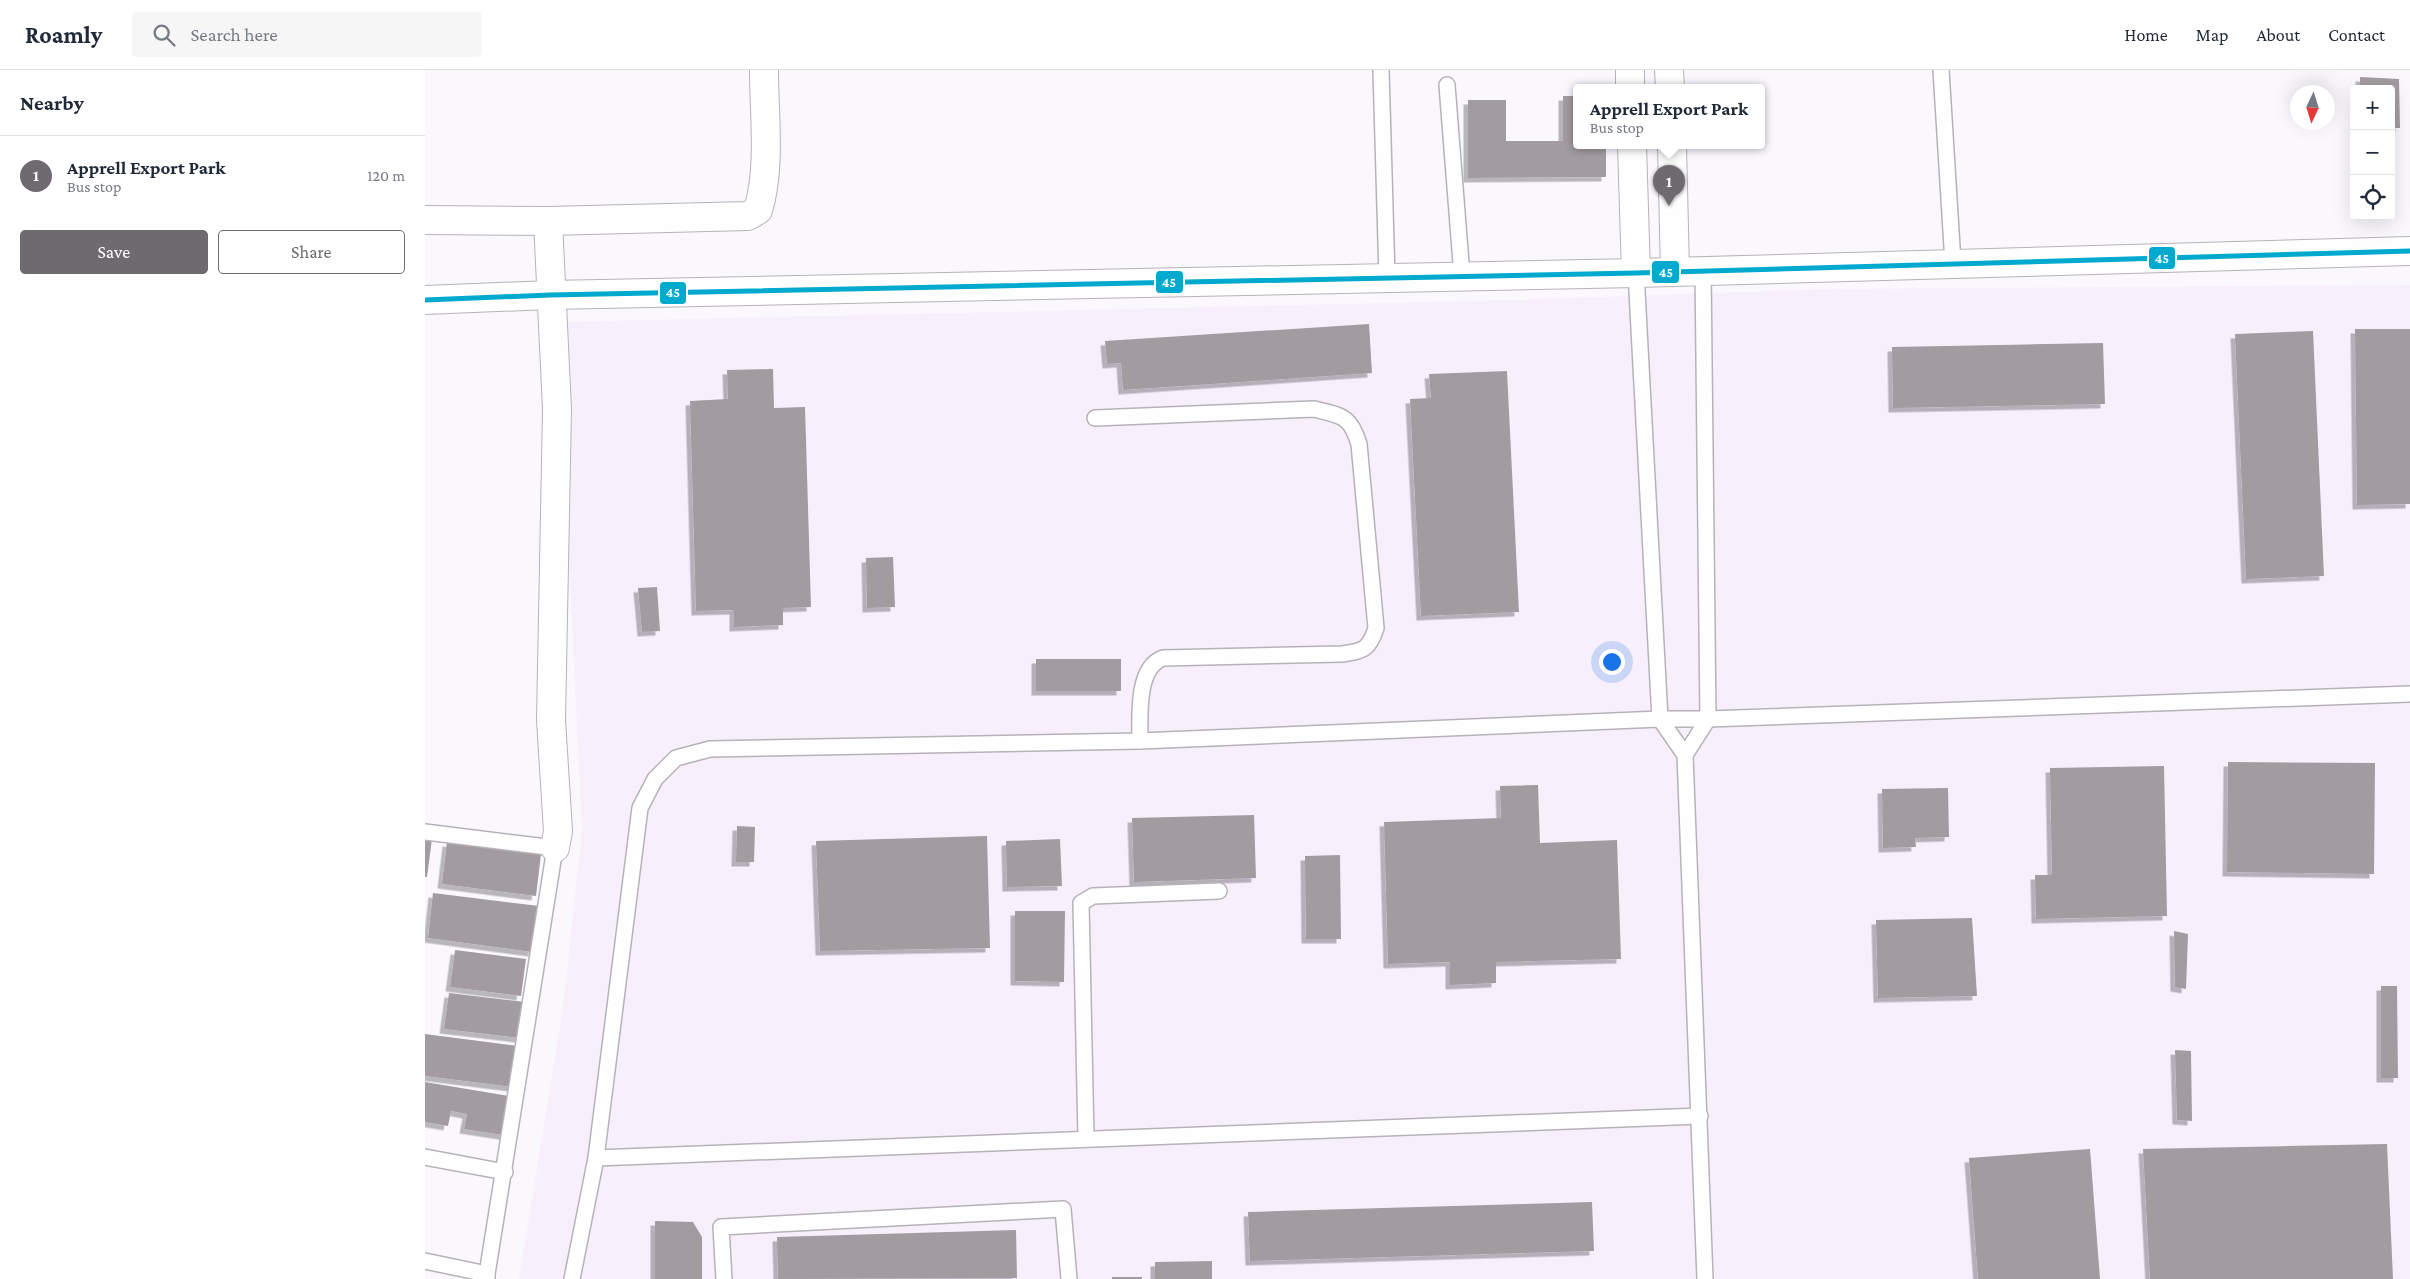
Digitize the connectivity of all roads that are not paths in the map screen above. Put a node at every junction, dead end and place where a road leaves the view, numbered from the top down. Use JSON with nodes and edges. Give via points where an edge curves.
{"nodes":[{"id":1,"x":764,"y":70,"type":"edge"},
{"id":2,"x":1381,"y":70,"type":"edge"},
{"id":3,"x":1630,"y":70,"type":"edge"},
{"id":4,"x":1669,"y":70,"type":"edge"},
{"id":5,"x":1941,"y":70,"type":"edge"},
{"id":6,"x":1630,"y":84,"type":"edge"},
{"id":7,"x":1670,"y":84,"type":"edge"},
{"id":8,"x":1447,"y":85,"type":"dead end"},
{"id":9,"x":1632,"y":149,"type":"edge"},
{"id":10,"x":1672,"y":149,"type":"edge"},
{"id":11,"x":425,"y":220,"type":"edge"},
{"id":12,"x":548,"y":221,"type":"junction"},
{"id":13,"x":2410,"y":251,"type":"edge"},
{"id":14,"x":1953,"y":263,"type":"junction"},
{"id":15,"x":1675,"y":270,"type":"junction"},
{"id":16,"x":1703,"y":270,"type":"junction"},
{"id":17,"x":1636,"y":273,"type":"junction"},
{"id":18,"x":1463,"y":276,"type":"junction"},
{"id":19,"x":1387,"y":277,"type":"junction"},
{"id":20,"x":550,"y":294,"type":"junction"},
{"id":21,"x":425,"y":300,"type":"edge"},
{"id":22,"x":1095,"y":418,"type":"dead end"},
{"id":23,"x":2410,"y":694,"type":"edge"},
{"id":24,"x":1660,"y":719,"type":"junction"},
{"id":25,"x":1708,"y":719,"type":"junction"},
{"id":26,"x":1140,"y":741,"type":"junction"},
{"id":27,"x":1685,"y":755,"type":"junction"},
{"id":28,"x":425,"y":832,"type":"edge"},
{"id":29,"x":555,"y":848,"type":"junction"},
{"id":30,"x":1219,"y":891,"type":"dead end"},
{"id":31,"x":1700,"y":1116,"type":"junction"},
{"id":32,"x":1086,"y":1138,"type":"junction"},
{"id":33,"x":425,"y":1157,"type":"edge"},
{"id":34,"x":596,"y":1158,"type":"junction"},
{"id":35,"x":505,"y":1172,"type":"junction"},
{"id":36,"x":425,"y":1261,"type":"edge"},
{"id":37,"x":487,"y":1277,"type":"edge"},
{"id":38,"x":572,"y":1279,"type":"edge"},
{"id":39,"x":724,"y":1279,"type":"edge"},
{"id":40,"x":1069,"y":1279,"type":"edge"},
{"id":41,"x":1705,"y":1279,"type":"edge"}],
"edges":[{"from":1,"to":12,"type":"main road","via":[[765,173],[758,210],[748,216],[733,218]]},
{"from":2,"to":19,"type":"lane"},
{"from":3,"to":6,"type":"main road"},
{"from":4,"to":7,"type":"main road"},
{"from":5,"to":14,"type":"lane"},
{"from":8,"to":18,"type":"lane"},
{"from":9,"to":17,"type":"main road"},
{"from":10,"to":15,"type":"main road"},
{"from":11,"to":12,"type":"main road"},
{"from":12,"to":20,"type":"main road"},
{"from":13,"to":14,"type":"main road"},
{"from":14,"to":16,"type":"main road"},
{"from":15,"to":16,"type":"main road"},
{"from":15,"to":17,"type":"main road"},
{"from":16,"to":25,"type":"lane"},
{"from":17,"to":18,"type":"main road"},
{"from":17,"to":24,"type":"lane"},
{"from":18,"to":19,"type":"main road"},
{"from":19,"to":20,"type":"main road"},
{"from":20,"to":21,"type":"main road"},
{"from":20,"to":29,"type":"main road","via":[[557,408],[551,720],[558,831]]},
{"from":22,"to":26,"type":"lane","via":[[1314,409],[1340,415],[1353,425],[1359,444],[1376,628],[1372,641],[1362,651],[1342,654],[1163,658],[1155,661],[1148,668],[1143,689]]},
{"from":23,"to":25,"type":"lane"},
{"from":24,"to":25,"type":"lane"},
{"from":24,"to":26,"type":"lane"},
{"from":24,"to":27,"type":"lane"},
{"from":25,"to":27,"type":"lane"},
{"from":26,"to":34,"type":"lane","via":[[710,749],[676,758],[655,779],[640,808]]},
{"from":27,"to":31,"type":"lane"},
{"from":28,"to":29,"type":"lane"},
{"from":29,"to":35,"type":"lane"},
{"from":30,"to":32,"type":"lane","via":[[1093,896],[1081,903]]},
{"from":31,"to":32,"type":"lane"},
{"from":31,"to":41,"type":"lane"},
{"from":32,"to":34,"type":"lane"},
{"from":33,"to":35,"type":"lane"},
{"from":34,"to":38,"type":"lane"},
{"from":35,"to":37,"type":"lane"},
{"from":36,"to":37,"type":"lane"},
{"from":39,"to":40,"type":"lane","via":[[721,1226],[1063,1209]]}]}
